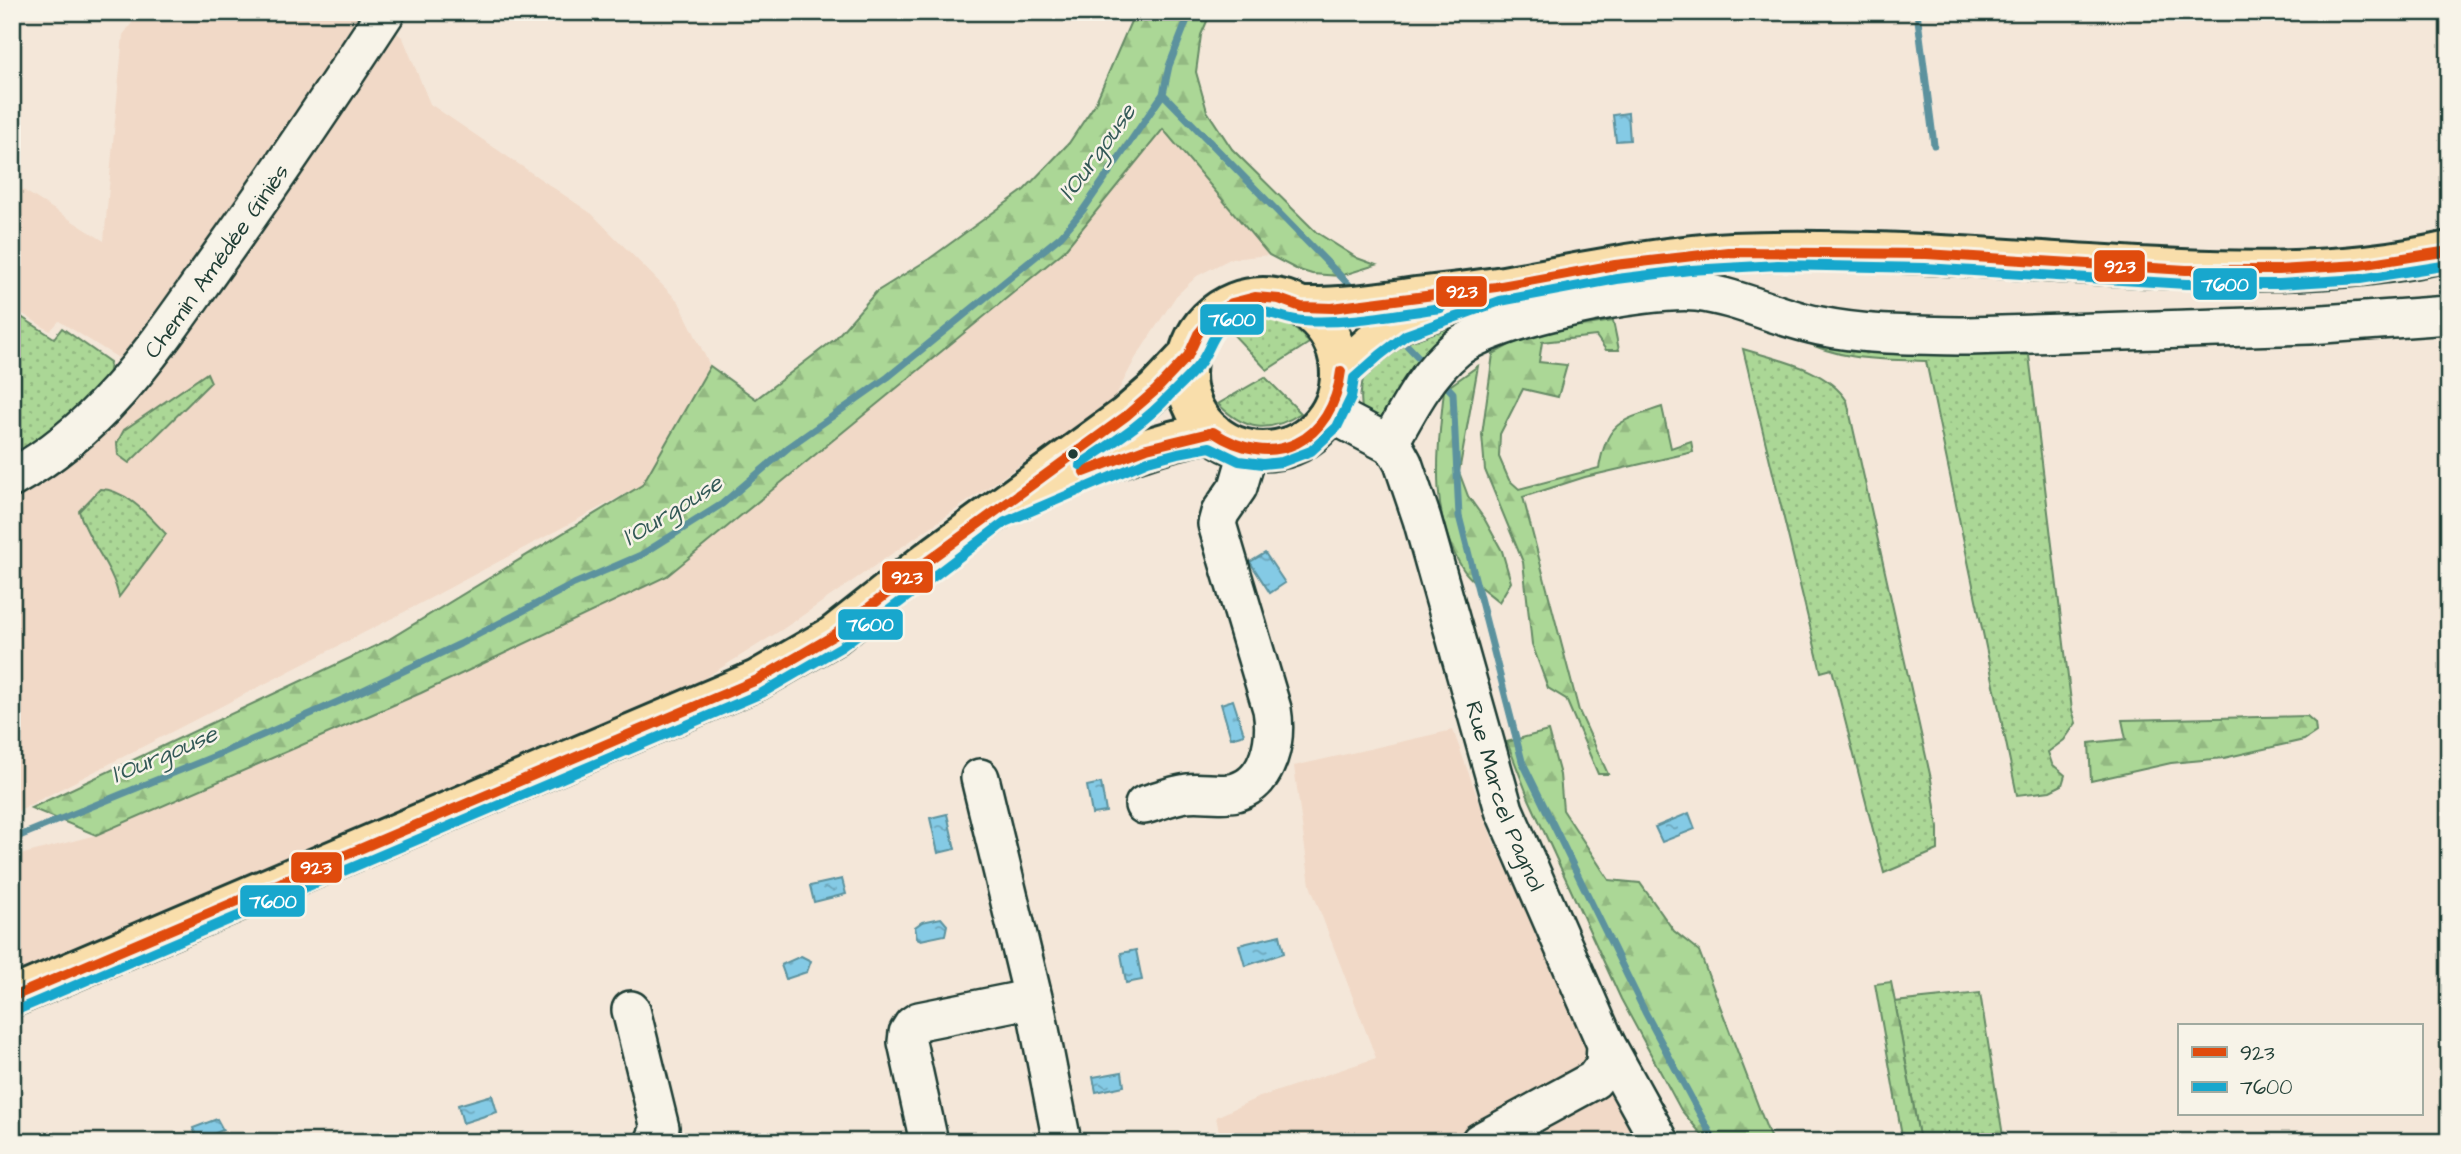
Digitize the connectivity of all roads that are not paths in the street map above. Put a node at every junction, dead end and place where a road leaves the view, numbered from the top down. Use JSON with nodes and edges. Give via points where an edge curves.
{"nodes":[{"id":1,"x":386,"y":12,"type":"edge"},
{"id":2,"x":2449,"y":251,"type":"edge"},
{"id":3,"x":1496,"y":287,"type":"junction"},
{"id":4,"x":1301,"y":307,"type":"junction"},
{"id":5,"x":2449,"y":315,"type":"edge"},
{"id":6,"x":1188,"y":356,"type":"junction"},
{"id":7,"x":1340,"y":370,"type":"junction"},
{"id":8,"x":1330,"y":412,"type":"junction"},
{"id":9,"x":1213,"y":432,"type":"junction"},
{"id":10,"x":1389,"y":444,"type":"junction"},
{"id":11,"x":1249,"y":449,"type":"junction"},
{"id":12,"x":12,"y":478,"type":"edge"},
{"id":13,"x":998,"y":510,"type":"junction"},
{"id":14,"x":980,"y":778,"type":"dead end"},
{"id":15,"x":1144,"y":804,"type":"dead end"},
{"id":16,"x":12,"y":997,"type":"edge"},
{"id":17,"x":1036,"y":1009,"type":"junction"},
{"id":18,"x":632,"y":1010,"type":"dead end"},
{"id":19,"x":1606,"y":1044,"type":"junction"},
{"id":20,"x":654,"y":1142,"type":"edge"},
{"id":21,"x":929,"y":1142,"type":"edge"},
{"id":22,"x":1062,"y":1142,"type":"edge"},
{"id":23,"x":1480,"y":1142,"type":"edge"},
{"id":24,"x":1660,"y":1142,"type":"edge"}],
"edges":[{"from":1,"to":12,"type":"street","name":"Chemin Amédée Giniès","via":[[292,155],[139,370],[73,436]]},
{"from":2,"to":3,"type":"main road","via":[[2359,265],[2279,270],[2186,270],[1926,254],[1741,252],[1615,265]]},
{"from":3,"to":4,"type":"main road","via":[[1332,308]]},
{"from":3,"to":7,"type":"main road","via":[[1399,323]]},
{"from":4,"to":6,"type":"main road","via":[[1255,297],[1233,303],[1213,316]]},
{"from":4,"to":7,"type":"main road","via":[[1321,323],[1335,345]]},
{"from":5,"to":10,"type":"street","via":[[2295,326],[1969,336],[1852,331],[1818,326],[1715,295],[1658,293],[1548,313],[1473,338],[1430,376]]},
{"from":6,"to":9,"type":"main road","via":[[1190,398]]},
{"from":6,"to":13,"type":"main road","via":[[1126,416]]},
{"from":7,"to":8,"type":"main road"},
{"from":8,"to":10,"type":"street"},
{"from":8,"to":11,"type":"main road","via":[[1319,428],[1287,447]]},
{"from":9,"to":11,"type":"main road"},
{"from":9,"to":13,"type":"main road","via":[[1143,448]]},
{"from":10,"to":19,"type":"street","name":"Rue Marcel Pagnol","via":[[1403,463],[1419,507],[1504,810]]},
{"from":11,"to":15,"type":"street","via":[[1238,487],[1217,524],[1272,709],[1272,749],[1257,776],[1242,789],[1183,793]]},
{"from":13,"to":16,"type":"main road","via":[[832,636],[757,680]]},
{"from":14,"to":17,"type":"street"},
{"from":17,"to":21,"type":"street","via":[[1019,1001],[913,1025],[907,1042]]},
{"from":17,"to":22,"type":"street"},
{"from":18,"to":20,"type":"street","via":[[660,1128]]},
{"from":19,"to":23,"type":"street","via":[[1605,1065],[1594,1080]]},
{"from":19,"to":24,"type":"street","name":"Rue Marcel Pagnol"}]}
